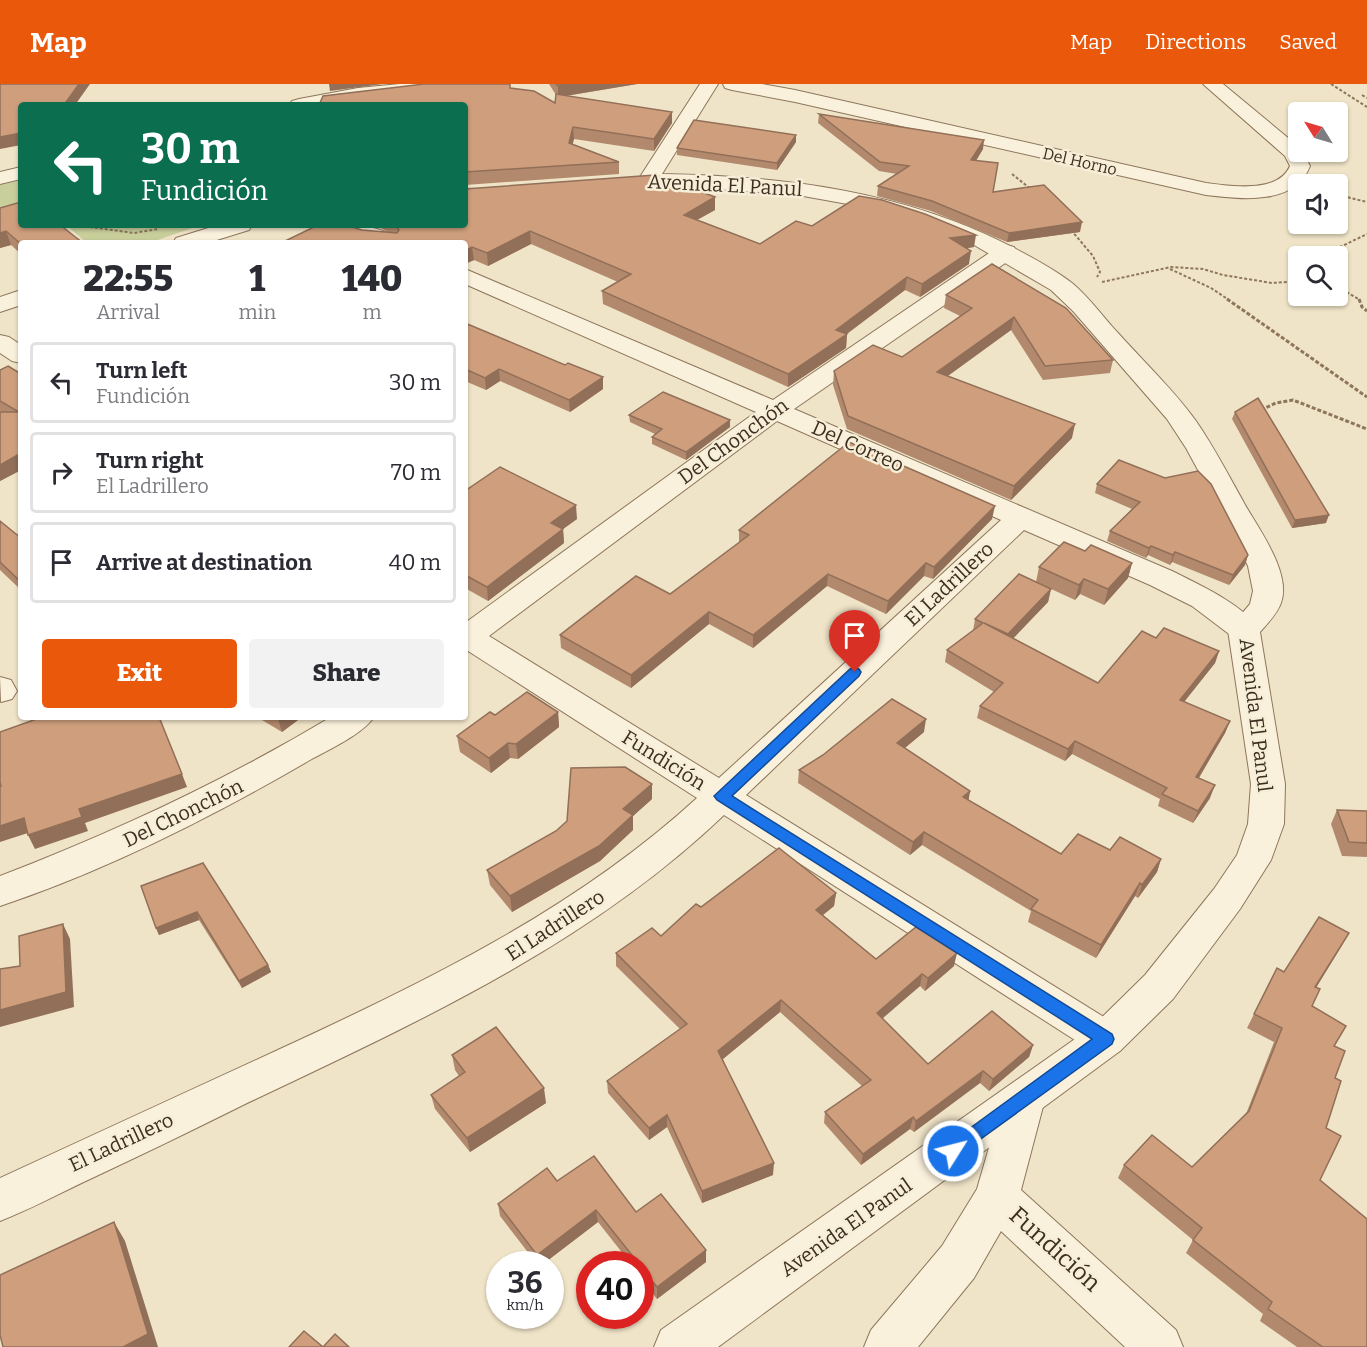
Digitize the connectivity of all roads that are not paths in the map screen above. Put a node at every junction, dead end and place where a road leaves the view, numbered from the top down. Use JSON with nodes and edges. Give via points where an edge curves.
{"nodes":[{"id":1,"x":384,"y":84,"type":"edge"},
{"id":2,"x":709,"y":84,"type":"edge"},
{"id":3,"x":732,"y":84,"type":"edge"},
{"id":4,"x":1212,"y":84,"type":"edge"},
{"id":5,"x":445,"y":85,"type":"edge"},
{"id":6,"x":358,"y":94,"type":"junction"},
{"id":7,"x":315,"y":102,"type":"edge"},
{"id":8,"x":354,"y":102,"type":"edge"},
{"id":9,"x":18,"y":164,"type":"edge"},
{"id":10,"x":0,"y":168,"type":"edge"},
{"id":11,"x":18,"y":174,"type":"edge"},
{"id":12,"x":0,"y":178,"type":"edge"},
{"id":13,"x":648,"y":180,"type":"junction"},
{"id":14,"x":625,"y":181,"type":"edge"},
{"id":15,"x":232,"y":228,"type":"edge"},
{"id":16,"x":353,"y":228,"type":"edge"},
{"id":17,"x":194,"y":240,"type":"edge"},
{"id":18,"x":381,"y":240,"type":"edge"},
{"id":19,"x":1006,"y":252,"type":"junction"},
{"id":20,"x":468,"y":277,"type":"edge"},
{"id":21,"x":18,"y":298,"type":"edge"},
{"id":22,"x":0,"y":304,"type":"edge"},
{"id":23,"x":0,"y":342,"type":"edge"},
{"id":24,"x":18,"y":354,"type":"edge"},
{"id":25,"x":776,"y":410,"type":"junction"},
{"id":26,"x":1021,"y":517,"type":"junction"},
{"id":27,"x":1244,"y":630,"type":"junction"},
{"id":28,"x":468,"y":635,"type":"edge"},
{"id":29,"x":468,"y":637,"type":"edge"},
{"id":30,"x":352,"y":720,"type":"edge"},
{"id":31,"x":722,"y":796,"type":"junction"},
{"id":32,"x":0,"y":891,"type":"edge"},
{"id":33,"x":1106,"y":1039,"type":"junction"},
{"id":34,"x":1024,"y":1099,"type":"junction"},
{"id":35,"x":997,"y":1197,"type":"junction"},
{"id":36,"x":0,"y":1200,"type":"edge"},
{"id":37,"x":678,"y":1347,"type":"edge"},
{"id":38,"x":888,"y":1347,"type":"edge"},
{"id":39,"x":1159,"y":1347,"type":"edge"}],
"edges":[{"from":1,"to":6,"type":"street"},
{"from":2,"to":13,"type":"street"},
{"from":3,"to":4,"type":"street","name":"Del Horno","via":[[1221,191],[1266,190],[1288,184],[1300,166],[1293,153]]},
{"from":5,"to":6,"type":"street"},
{"from":5,"to":8,"type":"street"},
{"from":6,"to":7,"type":"street"},
{"from":9,"to":10,"type":"street"},
{"from":11,"to":12,"type":"street"},
{"from":13,"to":14,"type":"street","name":"Avenida El Panul"},
{"from":13,"to":19,"type":"street","name":"Avenida El Panul","via":[[738,181],[846,196],[914,213]]},
{"from":15,"to":17,"type":"street"},
{"from":16,"to":18,"type":"street"},
{"from":19,"to":25,"type":"street","name":"Del Chonchón"},
{"from":19,"to":27,"type":"street","name":"Avenida El Panul","via":[[1065,289],[1194,438],[1262,562],[1270,587],[1261,612]]},
{"from":20,"to":25,"type":"street","name":"Del Correo"},
{"from":21,"to":22,"type":"street"},
{"from":23,"to":24,"type":"street"},
{"from":25,"to":26,"type":"street","name":"Del Correo"},
{"from":25,"to":28,"type":"street","name":"Del Chonchón"},
{"from":26,"to":27,"type":"street","name":"Del Correo","via":[[1183,588]]},
{"from":26,"to":31,"type":"street","name":"El Ladrillero"},
{"from":27,"to":33,"type":"street","name":"Avenida El Panul","via":[[1268,784],[1266,824],[1253,860],[1227,899],[1159,987]]},
{"from":29,"to":31,"type":"street","name":"Fundición"},
{"from":30,"to":32,"type":"street","name":"Del Chonchón","via":[[237,788],[164,824]]},
{"from":31,"to":33,"type":"street","name":"Fundición"},
{"from":31,"to":36,"type":"street","name":"El Ladrillero","via":[[687,829],[596,899],[470,977]]},
{"from":33,"to":34,"type":"street","name":"Avenida El Panul"},
{"from":34,"to":35,"type":"street","name":"Fundición"},
{"from":34,"to":37,"type":"street","name":"Avenida El Panul"},
{"from":35,"to":38,"type":"street","via":[[958,1262]]},
{"from":35,"to":39,"type":"street","name":"Fundición"}]}
